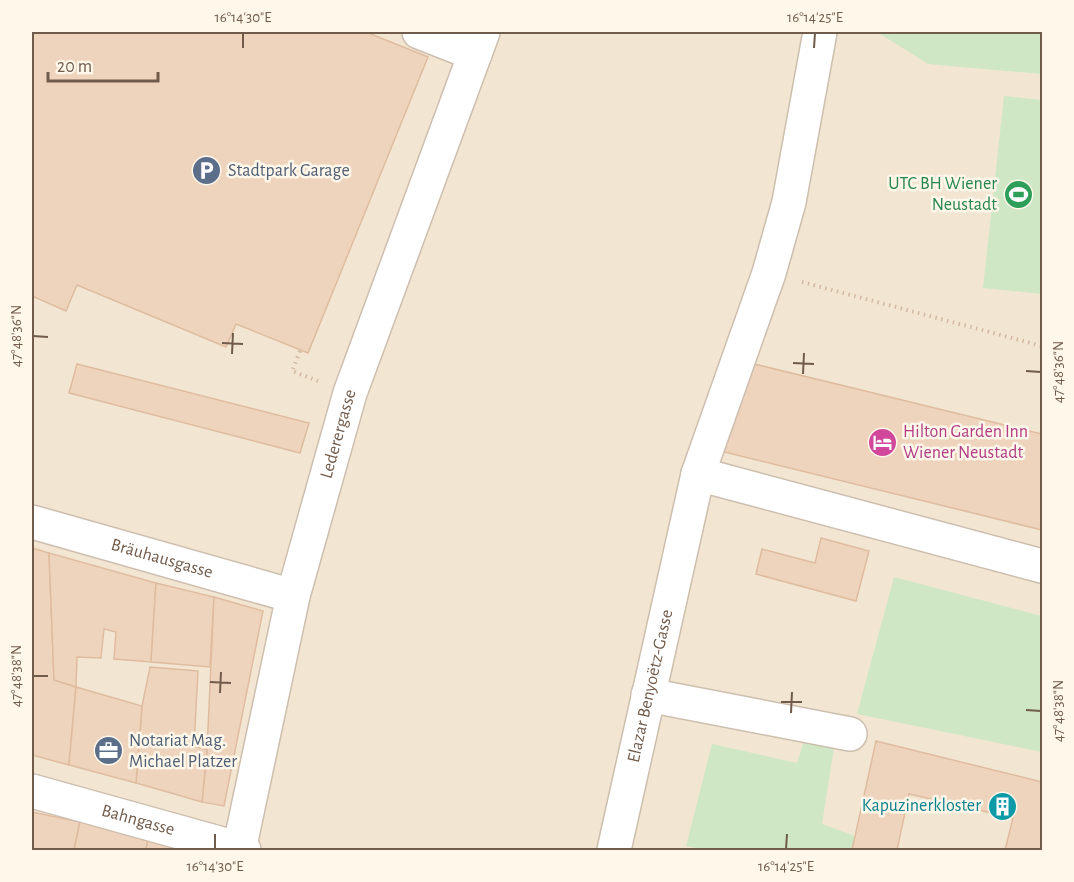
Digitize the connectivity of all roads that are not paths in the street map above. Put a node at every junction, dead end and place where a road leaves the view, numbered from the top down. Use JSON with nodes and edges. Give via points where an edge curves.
{"nodes":[{"id":1,"x":419,"y":32,"type":"edge"},
{"id":2,"x":819,"y":32,"type":"edge"},
{"id":3,"x":479,"y":43,"type":"edge"},
{"id":4,"x":698,"y":474,"type":"junction"},
{"id":5,"x":32,"y":522,"type":"edge"},
{"id":6,"x":1042,"y":566,"type":"edge"},
{"id":7,"x":293,"y":596,"type":"junction"},
{"id":8,"x":648,"y":695,"type":"junction"},
{"id":9,"x":850,"y":734,"type":"dead end"},
{"id":10,"x":32,"y":791,"type":"edge"},
{"id":11,"x":241,"y":850,"type":"edge"},
{"id":12,"x":614,"y":850,"type":"edge"}],
"edges":[{"from":1,"to":3,"type":"street"},
{"from":2,"to":4,"type":"street","name":"Elazar Benyoëtz-Gasse","via":[[789,202],[769,273]]},
{"from":3,"to":7,"type":"street","name":"Lederergasse","via":[[350,393]]},
{"from":4,"to":6,"type":"street"},
{"from":4,"to":8,"type":"street","name":"Elazar Benyoëtz-Gasse"},
{"from":5,"to":7,"type":"street","name":"Bräuhausgasse"},
{"from":7,"to":11,"type":"street","name":"Lederergasse"},
{"from":8,"to":9,"type":"street"},
{"from":8,"to":12,"type":"street","name":"Elazar Benyoëtz-Gasse"},
{"from":10,"to":11,"type":"street","name":"Bahngasse"}]}
